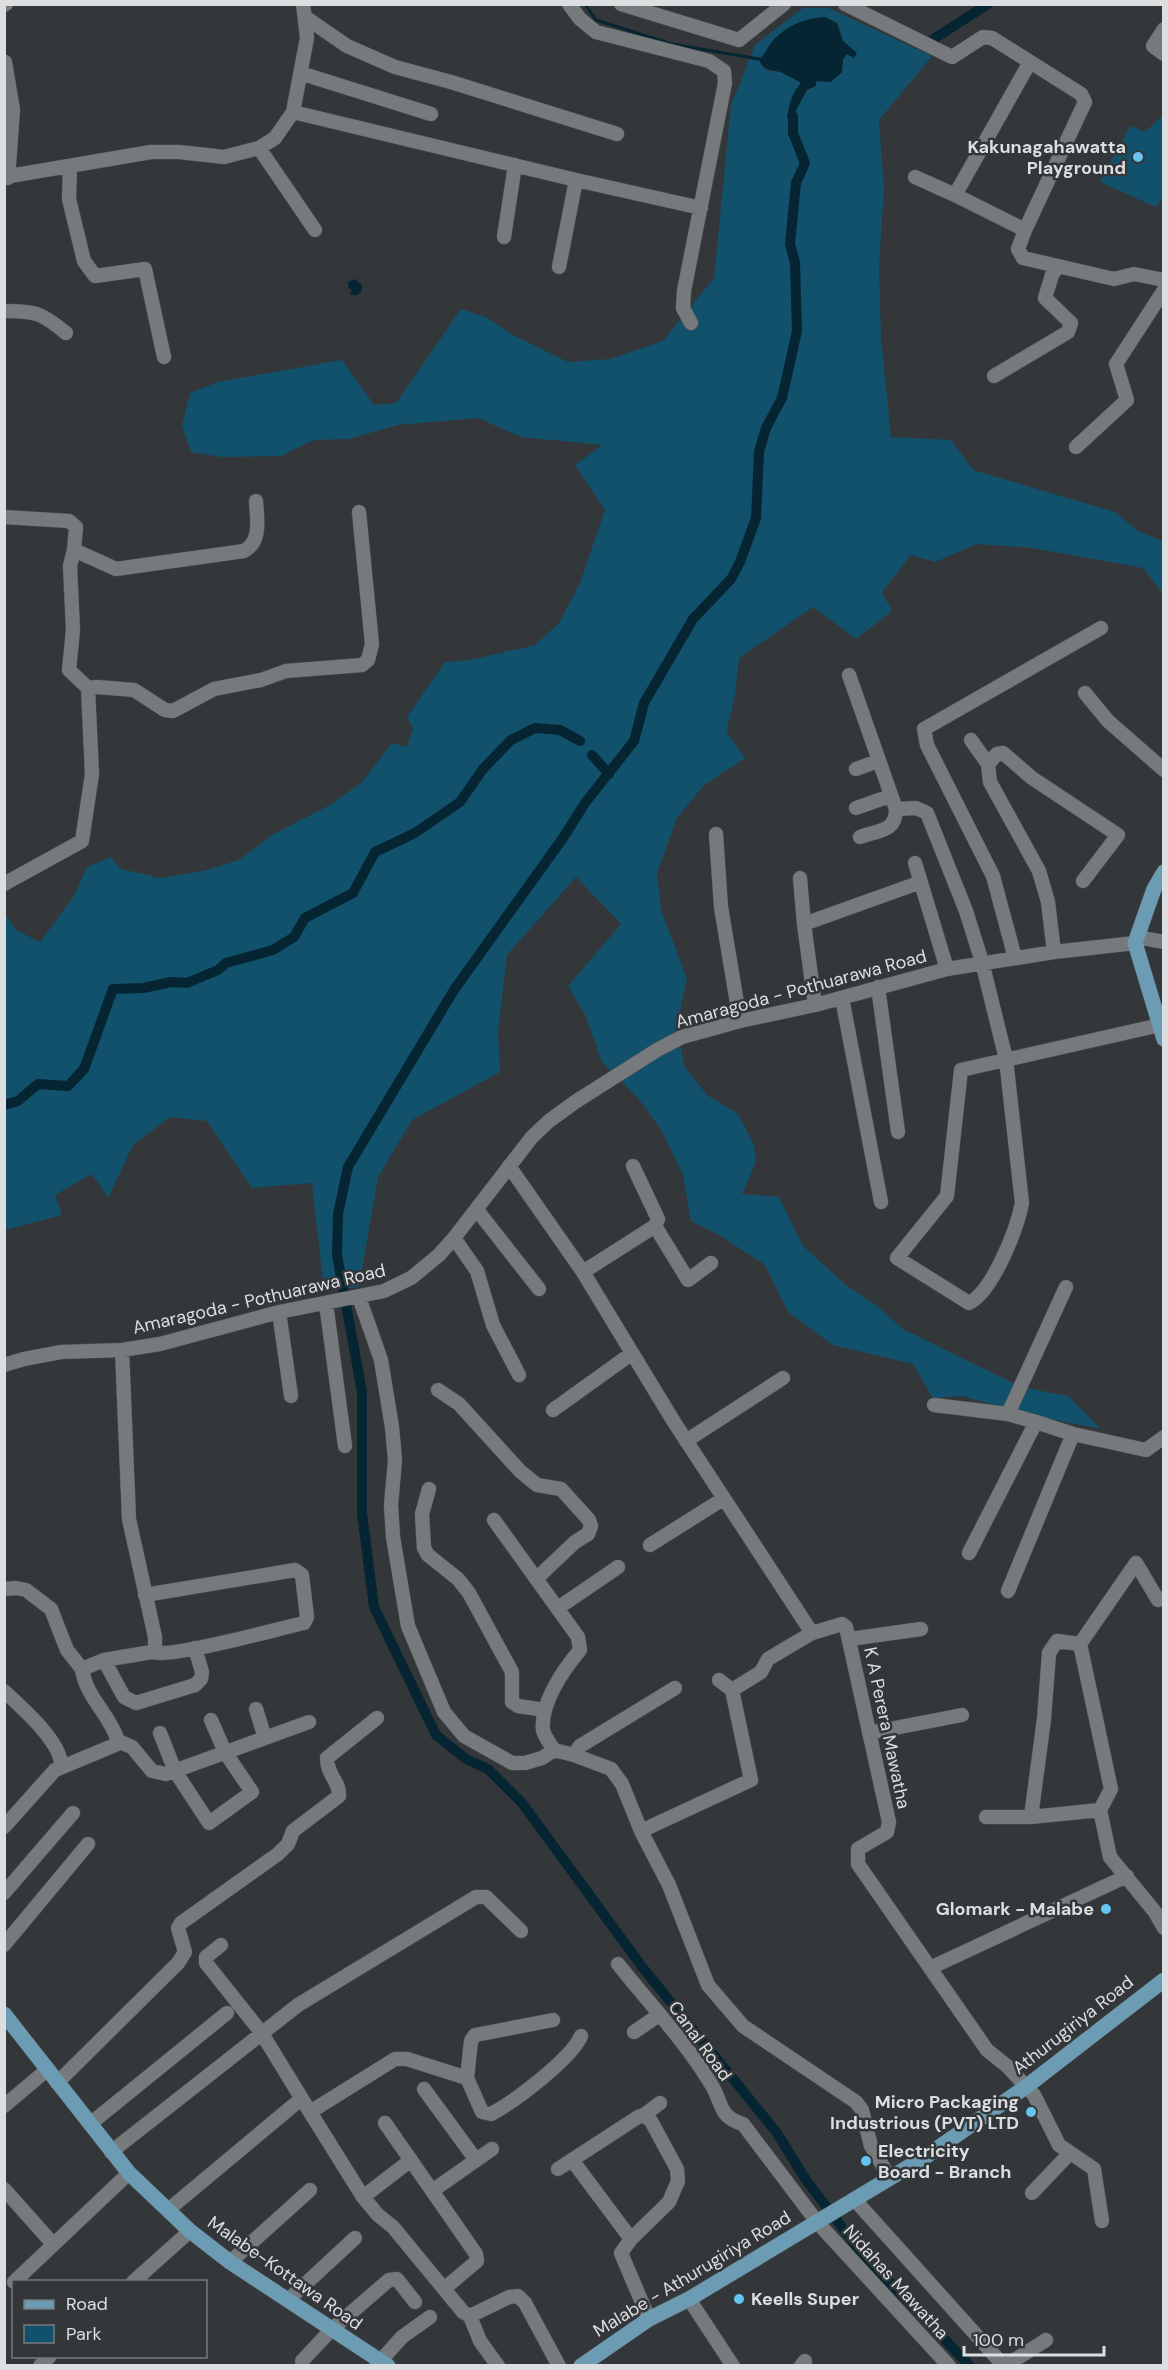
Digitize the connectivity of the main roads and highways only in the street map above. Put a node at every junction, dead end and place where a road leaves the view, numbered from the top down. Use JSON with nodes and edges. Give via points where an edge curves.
{"nodes":[{"id":1,"x":1164,"y":872,"type":"edge"},
{"id":2,"x":1163,"y":1034,"type":"edge"},
{"id":3,"x":1164,"y":1980,"type":"edge"},
{"id":4,"x":4,"y":2013,"type":"edge"},
{"id":5,"x":821,"y":2220,"type":"joint"},
{"id":6,"x":381,"y":2364,"type":"edge"},
{"id":7,"x":581,"y":2366,"type":"edge"}],
"edges":[{"from":1,"to":2,"type":"main road","via":[[1136,940]]},
{"from":3,"to":5,"type":"main road","name":"Athurugiriya Road","via":[[1027,2086],[925,2157]]},
{"from":4,"to":6,"type":"main road","name":"Malabe-Kottawa Road","via":[[111,2152],[189,2231]]},
{"from":5,"to":7,"type":"main road","name":"Malabe - Athurugiriya Road","via":[[649,2319]]}]}
